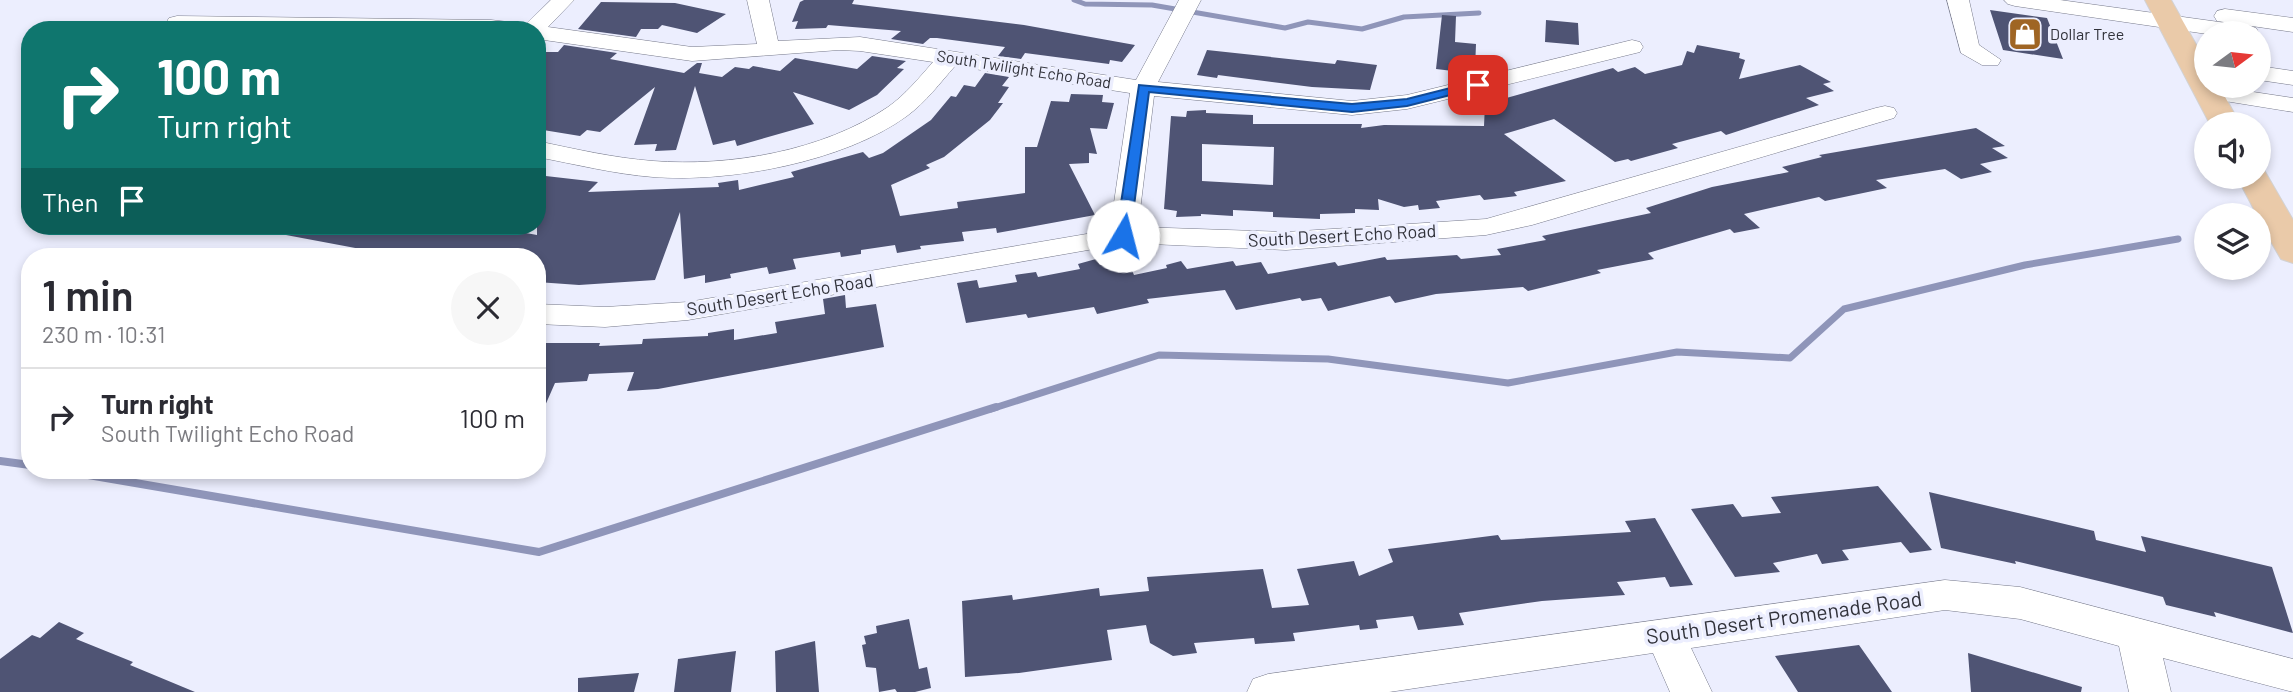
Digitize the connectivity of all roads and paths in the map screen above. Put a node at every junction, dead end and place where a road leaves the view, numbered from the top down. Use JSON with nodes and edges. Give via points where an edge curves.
{"nodes":[{"id":1,"x":563,"y":0,"type":"edge"},
{"id":2,"x":758,"y":0,"type":"edge"},
{"id":3,"x":1190,"y":0,"type":"edge"},
{"id":4,"x":1958,"y":0,"type":"edge"},
{"id":5,"x":2015,"y":0,"type":"edge"},
{"id":6,"x":2105,"y":0,"type":"edge"},
{"id":7,"x":2163,"y":9,"type":"edge"},
{"id":8,"x":541,"y":21,"type":"edge"},
{"id":9,"x":2206,"y":21,"type":"edge"},
{"id":10,"x":2293,"y":25,"type":"edge"},
{"id":11,"x":546,"y":33,"type":"edge"},
{"id":12,"x":2293,"y":40,"type":"edge"},
{"id":13,"x":1632,"y":47,"type":"dead end"},
{"id":14,"x":769,"y":49,"type":"junction"},
{"id":15,"x":950,"y":57,"type":"junction"},
{"id":16,"x":1990,"y":60,"type":"dead end"},
{"id":17,"x":2194,"y":60,"type":"edge"},
{"id":18,"x":2273,"y":63,"type":"edge"},
{"id":19,"x":1143,"y":88,"type":"junction"},
{"id":20,"x":2272,"y":98,"type":"edge"},
{"id":21,"x":2293,"y":105,"type":"edge"},
{"id":22,"x":1885,"y":113,"type":"dead end"},
{"id":23,"x":546,"y":150,"type":"edge"},
{"id":24,"x":2259,"y":189,"type":"edge"},
{"id":25,"x":1123,"y":236,"type":"junction"},
{"id":26,"x":2293,"y":252,"type":"edge"},
{"id":27,"x":546,"y":314,"type":"edge"},
{"id":28,"x":2137,"y":634,"type":"junction"},
{"id":29,"x":1665,"y":635,"type":"junction"},
{"id":30,"x":2293,"y":676,"type":"edge"},
{"id":31,"x":1268,"y":692,"type":"edge"},
{"id":32,"x":1691,"y":692,"type":"edge"},
{"id":33,"x":2150,"y":692,"type":"edge"}],
"edges":[{"from":1,"to":8,"type":"street"},
{"from":2,"to":14,"type":"street"},
{"from":3,"to":19,"type":"street"},
{"from":4,"to":16,"type":"street","via":[[1969,48]]},
{"from":5,"to":7,"type":"street"},
{"from":6,"to":7,"type":"street"},
{"from":7,"to":9,"type":"street"},
{"from":7,"to":10,"type":"street"},
{"from":7,"to":17,"type":"main road"},
{"from":11,"to":14,"type":"street","name":"South Twilight Echo Road","via":[[680,53],[714,55]]},
{"from":12,"to":18,"type":"street"},
{"from":13,"to":19,"type":"street","name":"South Twilight Echo Road","via":[[1372,107]]},
{"from":14,"to":15,"type":"street","name":"South Twilight Echo Road","via":[[844,43]]},
{"from":15,"to":19,"type":"street","name":"South Twilight Echo Road"},
{"from":15,"to":23,"type":"street","via":[[898,111],[845,140],[818,148],[746,163],[669,170]]},
{"from":19,"to":25,"type":"street"},
{"from":20,"to":21,"type":"street"},
{"from":22,"to":25,"type":"street","name":"South Desert Echo Road","via":[[1486,227],[1286,241]]},
{"from":24,"to":26,"type":"main road"},
{"from":25,"to":27,"type":"street","name":"South Desert Echo Road","via":[[688,312],[605,317]]},
{"from":28,"to":29,"type":"street","name":"South Desert Promenade Road","via":[[2020,603],[1945,595]]},
{"from":28,"to":30,"type":"street","name":"South Desert Promenade Road"},
{"from":28,"to":33,"type":"street"},
{"from":29,"to":31,"type":"street","name":"South Desert Promenade Road"},
{"from":29,"to":32,"type":"street"}]}
